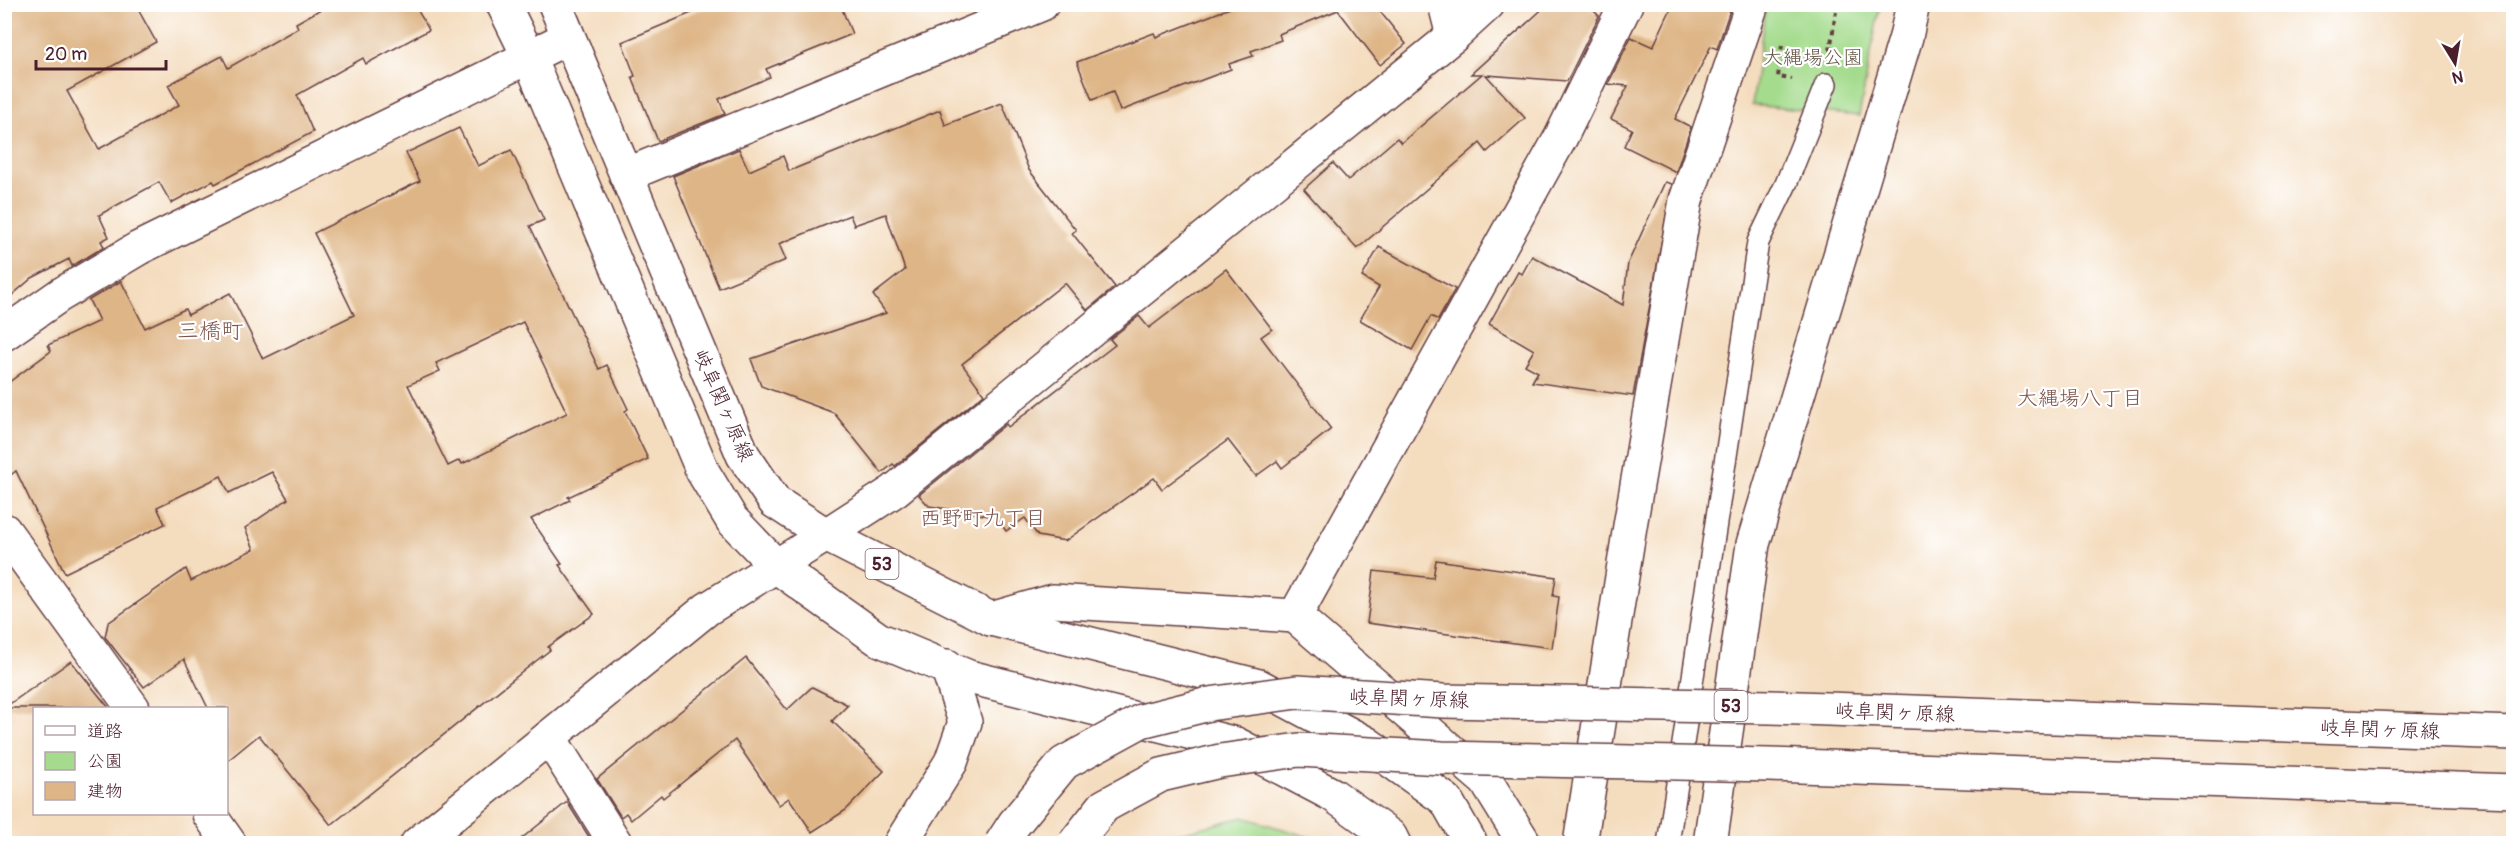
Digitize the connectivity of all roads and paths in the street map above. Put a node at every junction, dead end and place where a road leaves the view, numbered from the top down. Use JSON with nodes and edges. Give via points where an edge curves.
{"nodes":[{"id":1,"x":503,"y":4,"type":"edge"},
{"id":2,"x":555,"y":4,"type":"edge"},
{"id":3,"x":1042,"y":4,"type":"edge"},
{"id":4,"x":1445,"y":4,"type":"edge"},
{"id":5,"x":1488,"y":4,"type":"edge"},
{"id":6,"x":1626,"y":4,"type":"edge"},
{"id":7,"x":1752,"y":4,"type":"edge"},
{"id":8,"x":1837,"y":4,"type":"edge"},
{"id":9,"x":1912,"y":4,"type":"edge"},
{"id":10,"x":1453,"y":36,"type":"junction"},
{"id":11,"x":1783,"y":36,"type":"dead end"},
{"id":12,"x":567,"y":38,"type":"junction"},
{"id":13,"x":529,"y":57,"type":"junction"},
{"id":14,"x":1826,"y":84,"type":"junction"},
{"id":15,"x":626,"y":175,"type":"junction"},
{"id":16,"x":4,"y":334,"type":"edge"},
{"id":17,"x":4,"y":530,"type":"edge"},
{"id":18,"x":825,"y":535,"type":"junction"},
{"id":19,"x":777,"y":567,"type":"junction"},
{"id":20,"x":1295,"y":616,"type":"junction"},
{"id":21,"x":991,"y":619,"type":"junction"},
{"id":22,"x":947,"y":666,"type":"junction"},
{"id":23,"x":132,"y":707,"type":"edge"},
{"id":24,"x":2514,"y":733,"type":"edge"},
{"id":25,"x":549,"y":737,"type":"junction"},
{"id":26,"x":2514,"y":791,"type":"edge"},
{"id":27,"x":210,"y":815,"type":"edge"},
{"id":28,"x":230,"y":843,"type":"edge"},
{"id":29,"x":417,"y":843,"type":"edge"},
{"id":30,"x":616,"y":843,"type":"edge"},
{"id":31,"x":900,"y":843,"type":"edge"},
{"id":32,"x":1001,"y":843,"type":"edge"},
{"id":33,"x":1074,"y":843,"type":"edge"},
{"id":34,"x":1394,"y":843,"type":"edge"},
{"id":35,"x":1471,"y":843,"type":"edge"},
{"id":36,"x":1525,"y":843,"type":"edge"},
{"id":37,"x":1580,"y":843,"type":"edge"},
{"id":38,"x":1668,"y":843,"type":"edge"},
{"id":39,"x":1710,"y":843,"type":"edge"}],
"edges":[{"from":1,"to":13,"type":"street"},
{"from":2,"to":12,"type":"street","name":"岐阜関ヶ原線","number":"53"},
{"from":3,"to":15,"type":"street"},
{"from":4,"to":10,"type":"street"},
{"from":5,"to":10,"type":"street"},
{"from":6,"to":20,"type":"street","via":[[1561,136]]},
{"from":7,"to":37,"type":"street","via":[[1686,200]]},
{"from":8,"to":14,"type":"path"},
{"from":9,"to":39,"type":"street","via":[[1906,36],[1753,544]]},
{"from":10,"to":18,"type":"street","via":[[894,491]]},
{"from":11,"to":14,"type":"path","via":[[1778,77]]},
{"from":12,"to":13,"type":"street"},
{"from":12,"to":15,"type":"street","name":"岐阜関ヶ原線","number":"53"},
{"from":13,"to":16,"type":"street","via":[[140,248],[60,295]]},
{"from":13,"to":19,"type":"street","via":[[703,472],[732,520]]},
{"from":14,"to":38,"type":"lane","via":[[1758,242]]},
{"from":15,"to":18,"type":"street","name":"岐阜関ヶ原線","number":"53","via":[[743,455],[775,502]]},
{"from":17,"to":23,"type":"street"},
{"from":18,"to":19,"type":"street"},
{"from":18,"to":21,"type":"street","name":"岐阜関ヶ原線","number":"53"},
{"from":19,"to":22,"type":"street","via":[[878,639]]},
{"from":19,"to":25,"type":"street","via":[[707,609]]},
{"from":20,"to":21,"type":"street","via":[[1053,601]]},
{"from":20,"to":36,"type":"street","via":[[1486,781]]},
{"from":21,"to":35,"type":"street","name":"岐阜関ヶ原線","number":"53","via":[[1259,686],[1366,743],[1446,800]]},
{"from":22,"to":31,"type":"street","via":[[965,722],[951,762]]},
{"from":22,"to":34,"type":"street","via":[[969,677],[1236,744],[1333,795],[1390,836]]},
{"from":24,"to":32,"type":"street","name":"岐阜関ヶ原線","number":"53","bridge":true,"via":[[1758,707],[1443,701],[1297,692],[1209,704],[1141,721],[1064,763]]},
{"from":25,"to":29,"type":"street"},
{"from":25,"to":30,"type":"street"},
{"from":26,"to":33,"type":"street","bridge":true,"via":[[1769,765],[1442,758],[1299,750],[1220,761],[1161,775],[1104,806]]},
{"from":27,"to":28,"type":"street"}]}
